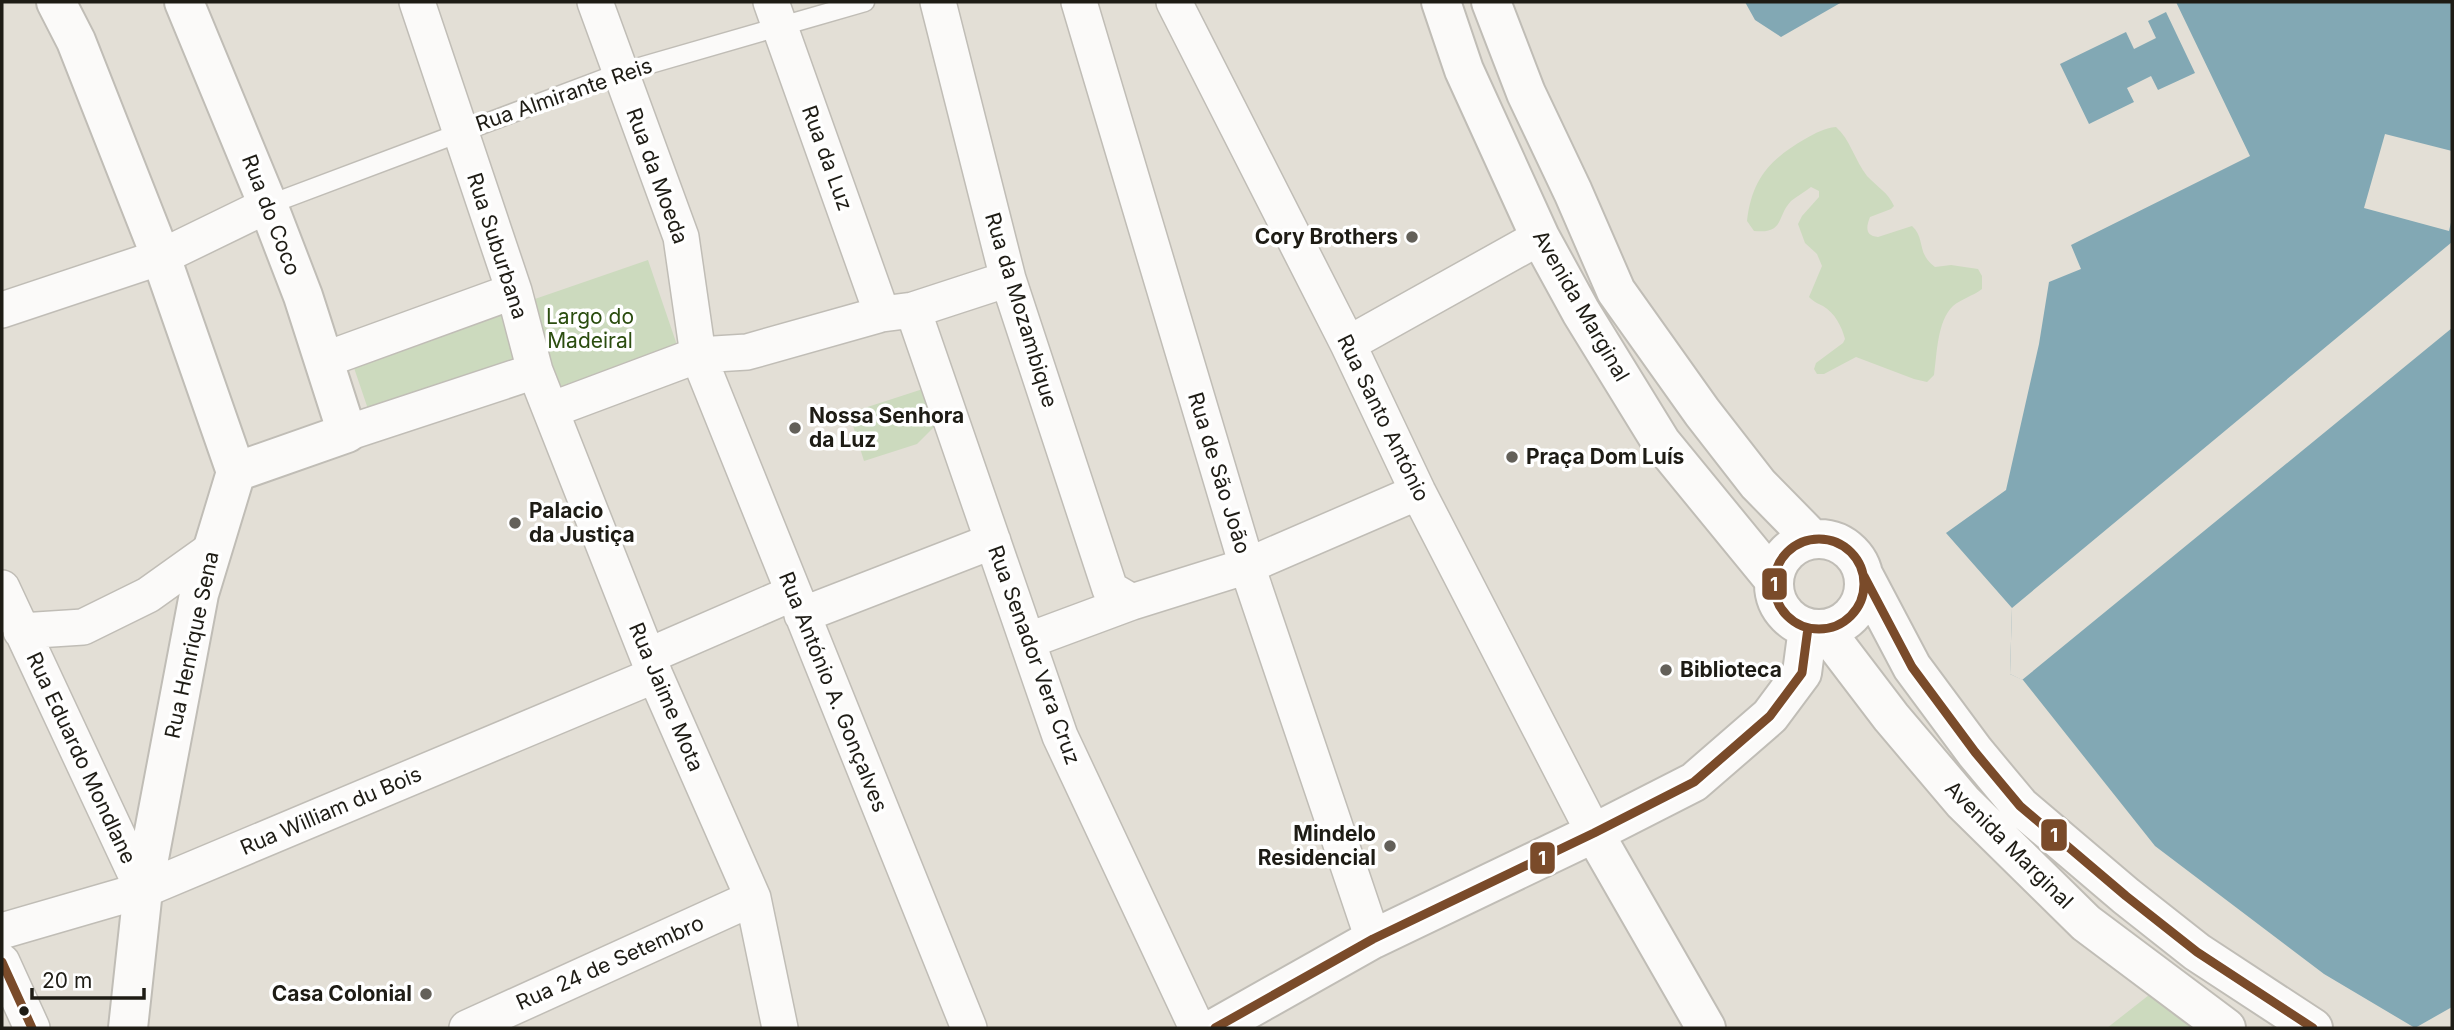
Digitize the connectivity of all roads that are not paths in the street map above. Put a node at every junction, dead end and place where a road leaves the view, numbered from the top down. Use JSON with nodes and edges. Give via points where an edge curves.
{"nodes":[{"id":1,"x":56,"y":2,"type":"edge"},
{"id":2,"x":184,"y":2,"type":"edge"},
{"id":3,"x":417,"y":2,"type":"edge"},
{"id":4,"x":595,"y":2,"type":"edge"},
{"id":5,"x":865,"y":2,"type":"edge"},
{"id":6,"x":938,"y":2,"type":"edge"},
{"id":7,"x":1079,"y":2,"type":"edge"},
{"id":8,"x":1174,"y":2,"type":"edge"},
{"id":9,"x":1441,"y":2,"type":"edge"},
{"id":10,"x":1492,"y":2,"type":"edge"},
{"id":11,"x":775,"y":14,"type":"edge"},
{"id":12,"x":619,"y":73,"type":"junction"},
{"id":13,"x":459,"y":132,"type":"junction"},
{"id":14,"x":268,"y":205,"type":"junction"},
{"id":15,"x":1540,"y":237,"type":"junction"},
{"id":16,"x":161,"y":257,"type":"junction"},
{"id":17,"x":1007,"y":279,"type":"junction"},
{"id":18,"x":514,"y":291,"type":"junction"},
{"id":19,"x":2,"y":310,"type":"edge"},
{"id":20,"x":898,"y":312,"type":"junction"},
{"id":21,"x":1348,"y":344,"type":"junction"},
{"id":22,"x":698,"y":355,"type":"junction"},
{"id":23,"x":324,"y":360,"type":"junction"},
{"id":24,"x":535,"y":371,"type":"junction"},
{"id":25,"x":551,"y":410,"type":"junction"},
{"id":26,"x":347,"y":433,"type":"junction"},
{"id":27,"x":236,"y":472,"type":"junction"},
{"id":28,"x":1418,"y":492,"type":"junction"},
{"id":29,"x":1812,"y":539,"type":"junction"},
{"id":30,"x":993,"y":541,"type":"junction"},
{"id":31,"x":211,"y":550,"type":"junction"},
{"id":32,"x":1247,"y":566,"type":"junction"},
{"id":33,"x":1864,"y":576,"type":"junction"},
{"id":34,"x":1774,"y":580,"type":"junction"},
{"id":35,"x":2,"y":588,"type":"edge"},
{"id":36,"x":1132,"y":603,"type":"junction"},
{"id":37,"x":798,"y":604,"type":"junction"},
{"id":38,"x":1816,"y":628,"type":"junction"},
{"id":39,"x":21,"y":631,"type":"junction"},
{"id":40,"x":1027,"y":640,"type":"junction"},
{"id":41,"x":651,"y":665,"type":"junction"},
{"id":42,"x":1594,"y":834,"type":"junction"},
{"id":43,"x":143,"y":890,"type":"junction"},
{"id":44,"x":753,"y":898,"type":"junction"},
{"id":45,"x":2,"y":931,"type":"edge"},
{"id":46,"x":1373,"y":939,"type":"junction"},
{"id":47,"x":2,"y":962,"type":"edge"},
{"id":48,"x":32,"y":1028,"type":"edge"},
{"id":49,"x":128,"y":1028,"type":"edge"},
{"id":50,"x":467,"y":1028,"type":"edge"},
{"id":51,"x":780,"y":1028,"type":"edge"},
{"id":52,"x":969,"y":1028,"type":"edge"},
{"id":53,"x":1197,"y":1028,"type":"edge"},
{"id":54,"x":1215,"y":1028,"type":"edge"},
{"id":55,"x":1706,"y":1028,"type":"edge"},
{"id":56,"x":2226,"y":1028,"type":"edge"},
{"id":57,"x":2313,"y":1028,"type":"edge"}],
"edges":[{"from":1,"to":16,"type":"street","via":[[76,41]]},
{"from":2,"to":14,"type":"street","name":"Rua do Coco"},
{"from":3,"to":13,"type":"street","name":"Rua Suburbana"},
{"from":4,"to":12,"type":"street","name":"Rua da Moeda"},
{"from":5,"to":11,"type":"lane","name":"Rua Almirante Reis"},
{"from":6,"to":17,"type":"street","name":"Rua da Mozambique"},
{"from":7,"to":32,"type":"street","name":"Rua de São João"},
{"from":8,"to":21,"type":"street","name":"Rua Santo António"},
{"from":9,"to":15,"type":"street","name":"Avenida Marginal","via":[[1464,71]]},
{"from":10,"to":29,"type":"street","name":"Avenida Marginal","via":[[1526,93],[1616,290],[1758,484]]},
{"from":11,"to":12,"type":"lane","name":"Rua Almirante Reis"},
{"from":11,"to":20,"type":"street","name":"Rua da Luz"},
{"from":12,"to":13,"type":"lane","name":"Rua Almirante Reis"},
{"from":12,"to":22,"type":"street","name":"Rua da Moeda","via":[[681,237]]},
{"from":13,"to":14,"type":"lane","name":"Rua Almirante Reis"},
{"from":13,"to":18,"type":"street","name":"Rua Suburbana"},
{"from":14,"to":16,"type":"street"},
{"from":14,"to":23,"type":"street","name":"Rua do Coco"},
{"from":15,"to":21,"type":"street"},
{"from":15,"to":34,"type":"street","name":"Avenida Marginal","via":[[1661,442]]},
{"from":16,"to":19,"type":"street"},
{"from":16,"to":27,"type":"street"},
{"from":17,"to":20,"type":"street"},
{"from":17,"to":36,"type":"street","name":"Rua da Mozambique","via":[[1110,589]]},
{"from":18,"to":23,"type":"street"},
{"from":18,"to":24,"type":"street","name":"Rua Suburbana"},
{"from":20,"to":22,"type":"street","via":[[747,352]]},
{"from":20,"to":30,"type":"street","name":"Rua Senador Vera Cruz"},
{"from":21,"to":28,"type":"street","name":"Rua Santo António"},
{"from":22,"to":25,"type":"street"},
{"from":22,"to":37,"type":"street","name":"Rua António A. Gonçalves"},
{"from":23,"to":26,"type":"street","name":"Rua do Coco"},
{"from":24,"to":25,"type":"street","name":"Rua Jaime Mota"},
{"from":24,"to":26,"type":"street"},
{"from":25,"to":41,"type":"street","name":"Rua Jaime Mota"},
{"from":26,"to":27,"type":"street"},
{"from":27,"to":31,"type":"street","name":"Rua Henrique Sena"},
{"from":28,"to":32,"type":"street"},
{"from":28,"to":42,"type":"street","name":"Rua Santo António"},
{"from":29,"to":33,"type":"street","via":[[1829,539],[1849,549]]},
{"from":29,"to":34,"type":"street","via":[[1781,558]]},
{"from":30,"to":37,"type":"street","name":"Rua William du Bois"},
{"from":30,"to":40,"type":"street","name":"Rua Senador Vera Cruz"},
{"from":31,"to":39,"type":"street","via":[[148,595],[83,628]]},
{"from":31,"to":43,"type":"street","name":"Rua Henrique Sena"},
{"from":32,"to":36,"type":"street"},
{"from":32,"to":46,"type":"street","name":"Rua de São João"},
{"from":33,"to":38,"type":"street","via":[[1856,611],[1842,623]]},
{"from":33,"to":57,"type":"street","name":"Avenida Marginal","via":[[1912,667],[2020,806],[2197,952]]},
{"from":34,"to":38,"type":"street","via":[[1786,615]]},
{"from":35,"to":39,"type":"street","name":"Rua Eduardo Mondlane"},
{"from":36,"to":40,"type":"street"},
{"from":37,"to":41,"type":"street","name":"Rua William du Bois"},
{"from":37,"to":52,"type":"street","name":"Rua António A. Gonçalves"},
{"from":38,"to":42,"type":"street","via":[[1802,673],[1770,716],[1694,782]]},
{"from":38,"to":56,"type":"street","name":"Avenida Marginal","via":[[1963,802],[2086,923]]},
{"from":39,"to":43,"type":"street","name":"Rua Eduardo Mondlane"},
{"from":40,"to":53,"type":"street","name":"Rua Senador Vera Cruz","via":[[1060,736]]},
{"from":41,"to":43,"type":"street","name":"Rua William du Bois"},
{"from":41,"to":44,"type":"street","name":"Rua Jaime Mota"},
{"from":42,"to":46,"type":"street"},
{"from":42,"to":55,"type":"street"},
{"from":43,"to":45,"type":"street","name":"Rua William du Bois"},
{"from":43,"to":49,"type":"street","name":"Rua Henrique Sena"},
{"from":44,"to":50,"type":"street","name":"Rua 24 de Setembro"},
{"from":44,"to":51,"type":"street","name":"Rua Jaime Mota"},
{"from":46,"to":54,"type":"street"},
{"from":47,"to":48,"type":"street"}]}
